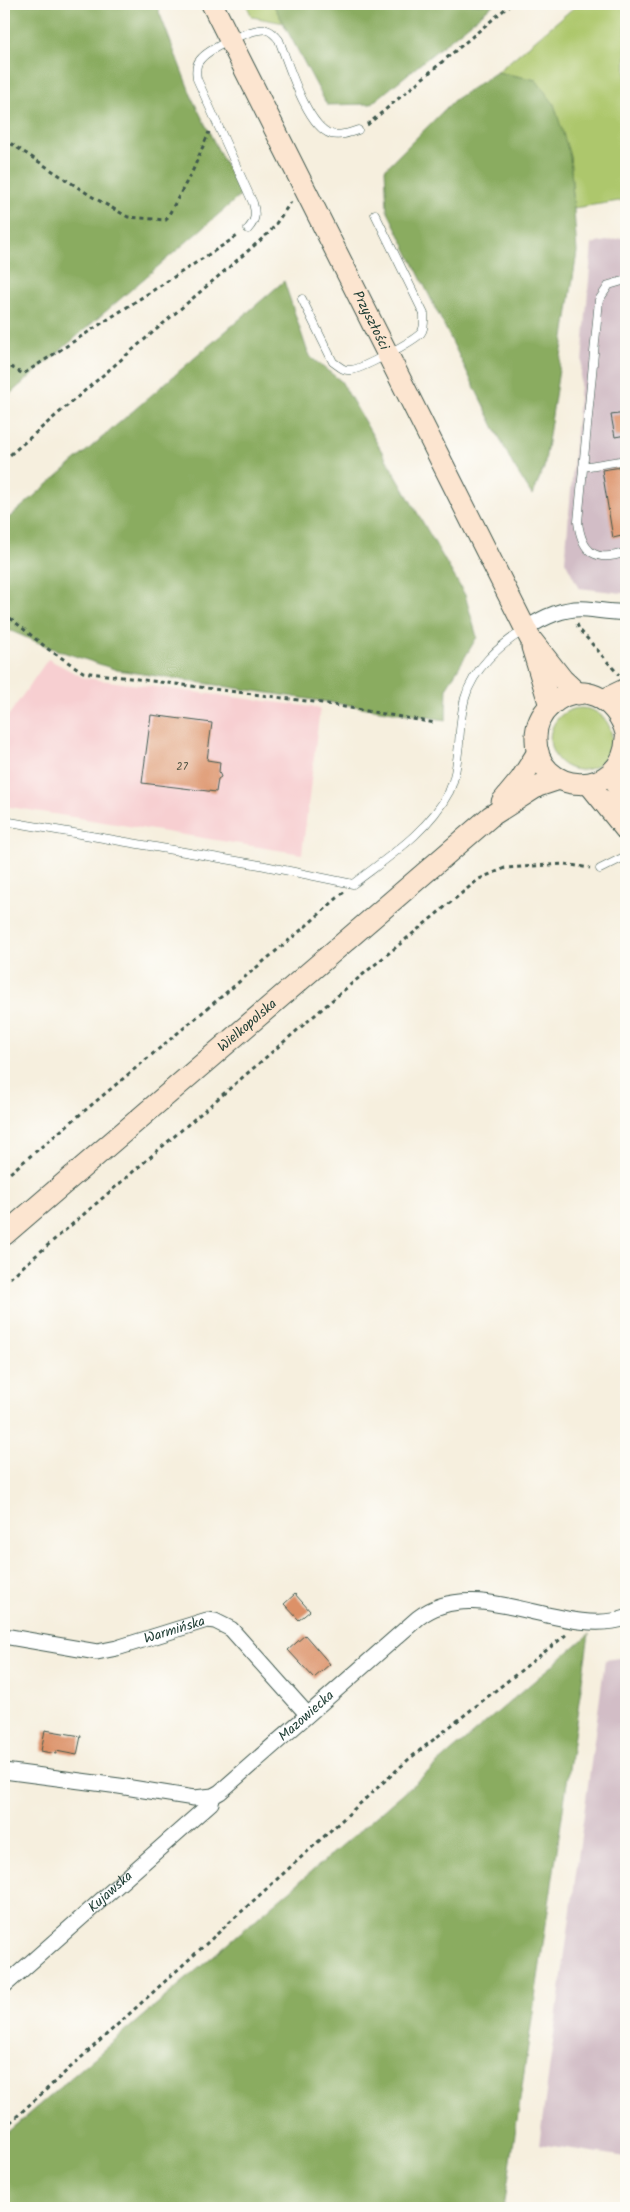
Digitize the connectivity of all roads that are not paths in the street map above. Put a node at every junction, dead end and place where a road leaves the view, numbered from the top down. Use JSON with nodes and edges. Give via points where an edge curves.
{"nodes":[{"id":1,"x":212,"y":4,"type":"edge"},
{"id":2,"x":230,"y":40,"type":"junction"},
{"id":3,"x":358,"y":130,"type":"road end"},
{"id":4,"x":374,"y":214,"type":"dead end"},
{"id":5,"x":248,"y":229,"type":"road end"},
{"id":6,"x":626,"y":280,"type":"edge"},
{"id":7,"x":302,"y":299,"type":"dead end"},
{"id":8,"x":387,"y":354,"type":"junction"},
{"id":9,"x":626,"y":460,"type":"edge"},
{"id":10,"x":583,"y":467,"type":"junction"},
{"id":11,"x":626,"y":552,"type":"edge"},
{"id":12,"x":626,"y":612,"type":"edge"},
{"id":13,"x":527,"y":633,"type":"junction"},
{"id":14,"x":624,"y":684,"type":"edge"},
{"id":15,"x":578,"y":694,"type":"junction"},
{"id":16,"x":604,"y":700,"type":"junction"},
{"id":17,"x":550,"y":706,"type":"junction"},
{"id":18,"x":626,"y":729,"type":"edge"},
{"id":19,"x":538,"y":752,"type":"junction"},
{"id":20,"x":614,"y":771,"type":"junction"},
{"id":21,"x":558,"y":779,"type":"junction"},
{"id":22,"x":589,"y":784,"type":"junction"},
{"id":23,"x":492,"y":816,"type":"junction"},
{"id":24,"x":4,"y":821,"type":"edge"},
{"id":25,"x":626,"y":821,"type":"edge"},
{"id":26,"x":626,"y":830,"type":"edge"},
{"id":27,"x":626,"y":856,"type":"edge"},
{"id":28,"x":600,"y":869,"type":"road end"},
{"id":29,"x":4,"y":1234,"type":"edge"},
{"id":30,"x":626,"y":1618,"type":"edge"},
{"id":31,"x":4,"y":1636,"type":"edge"},
{"id":32,"x":307,"y":1714,"type":"junction"},
{"id":33,"x":4,"y":1771,"type":"edge"},
{"id":34,"x":213,"y":1796,"type":"junction"},
{"id":35,"x":4,"y":1986,"type":"edge"}],
"edges":[{"from":1,"to":2,"type":"main road","name":"Przyszłości"},
{"from":2,"to":3,"type":"lane","via":[[256,30],[266,29],[273,33],[279,40],[309,113],[319,126],[330,134],[343,135]]},
{"from":2,"to":5,"type":"lane","via":[[206,54],[196,70],[197,79],[252,203],[254,222]]},
{"from":2,"to":8,"type":"main road","name":"Przyszłości"},
{"from":4,"to":8,"type":"lane","via":[[424,314],[421,333]]},
{"from":6,"to":10,"type":"lane","via":[[608,286],[599,300]]},
{"from":7,"to":8,"type":"lane","via":[[333,362],[342,369],[351,370]]},
{"from":8,"to":13,"type":"main road","name":"Przyszłości"},
{"from":9,"to":10,"type":"lane"},
{"from":10,"to":11,"type":"lane","via":[[578,522],[580,538],[595,554],[606,557]]},
{"from":12,"to":13,"type":"street","via":[[576,609],[558,612],[538,620]]},
{"from":13,"to":15,"type":"main road","name":"Przyszłości","via":[[563,680]]},
{"from":13,"to":17,"type":"main road","name":"Przyszłości"},
{"from":13,"to":24,"type":"lane","via":[[506,641],[472,682],[465,697],[456,769],[450,790],[441,805],[410,840],[353,884],[260,864]]},
{"from":14,"to":16,"type":"main road"},
{"from":15,"to":16,"type":"main road"},
{"from":15,"to":17,"type":"main road","via":[[561,698]]},
{"from":16,"to":18,"type":"main road","via":[[615,709]]},
{"from":17,"to":19,"type":"main road","via":[[536,730]]},
{"from":18,"to":20,"type":"main road","via":[[622,760]]},
{"from":19,"to":21,"type":"main road","via":[[546,769]]},
{"from":19,"to":23,"type":"main road","name":"Wielkopolska"},
{"from":20,"to":22,"type":"main road"},
{"from":20,"to":25,"type":"main road"},
{"from":21,"to":22,"type":"main road","via":[[573,784]]},
{"from":21,"to":23,"type":"main road","name":"Wielkopolska","via":[[538,786]]},
{"from":22,"to":26,"type":"main road"},
{"from":23,"to":29,"type":"main road","name":"Wielkopolska"},
{"from":27,"to":28,"type":"lane"},
{"from":30,"to":32,"type":"street","name":"Mazowiecka","via":[[597,1622],[468,1600],[440,1604],[418,1618]]},
{"from":31,"to":32,"type":"street","name":"Warmińska","via":[[106,1651],[198,1622],[215,1621],[231,1629]]},
{"from":32,"to":34,"type":"street","name":"Mazowiecka"},
{"from":33,"to":34,"type":"street","via":[[194,1798]]},
{"from":34,"to":35,"type":"street","name":"Kujawska","via":[[211,1803]]}]}
